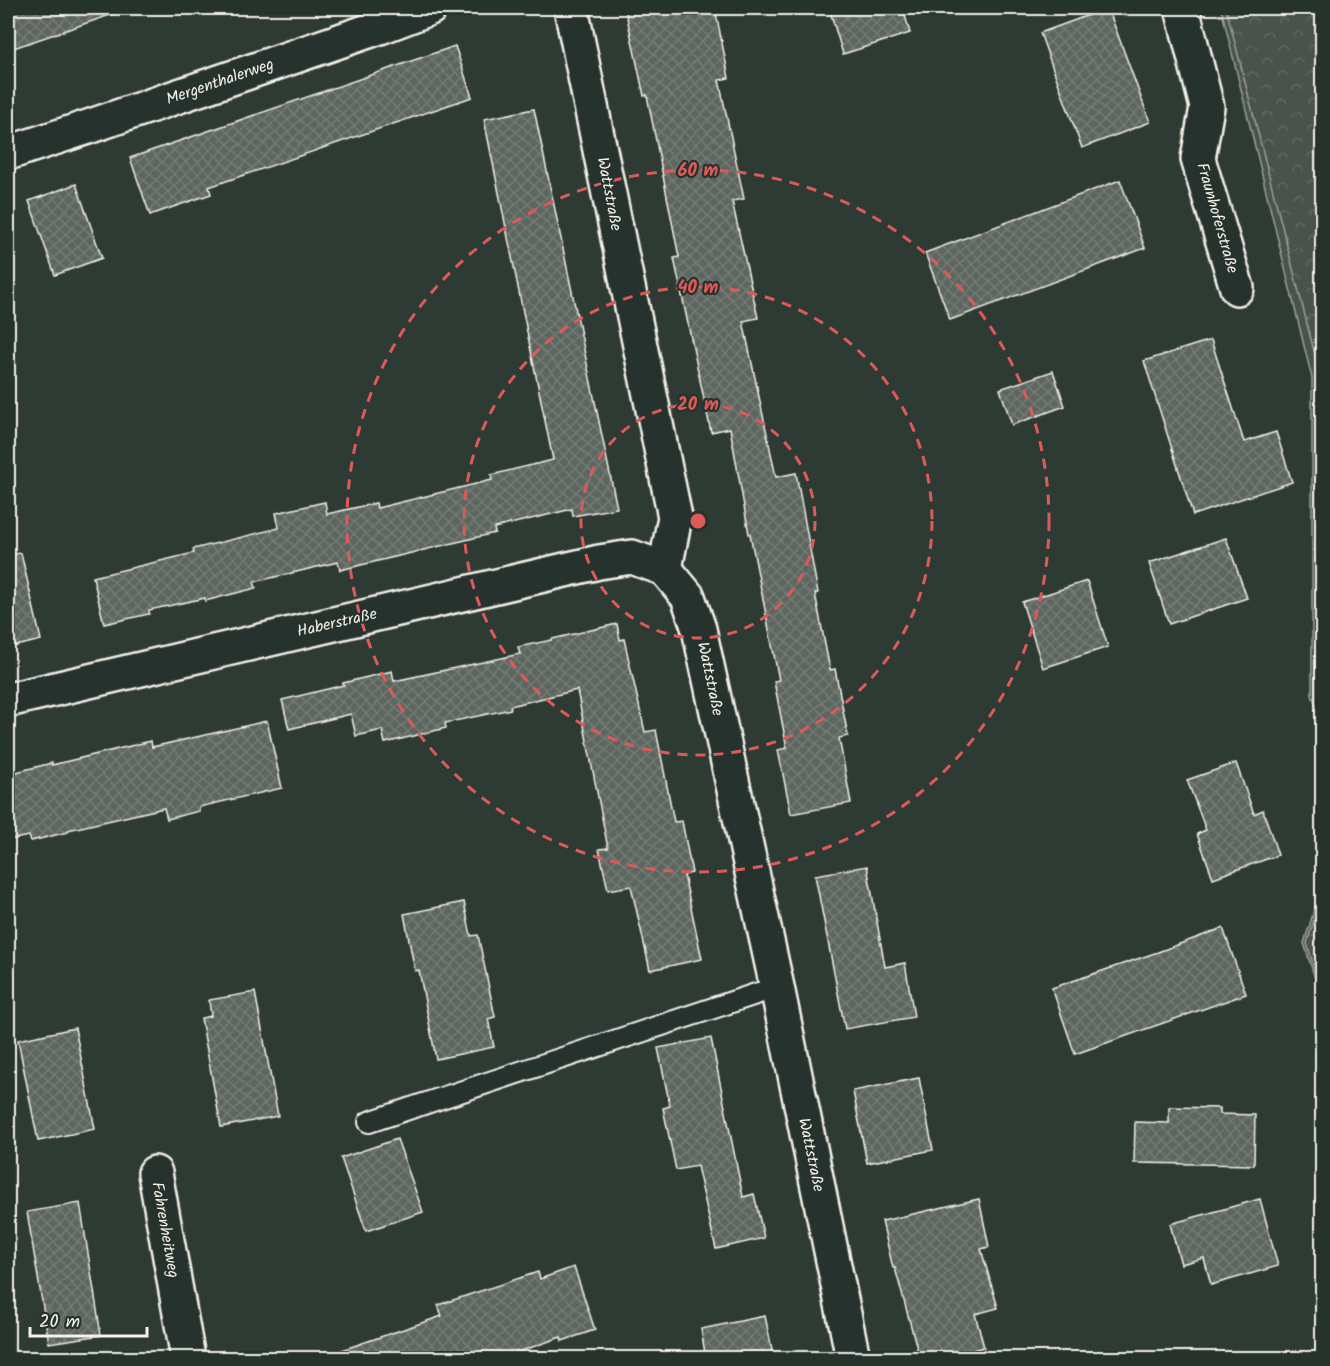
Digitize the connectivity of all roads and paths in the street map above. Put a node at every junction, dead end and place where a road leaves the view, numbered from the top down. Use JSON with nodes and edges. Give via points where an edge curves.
{"nodes":[{"id":1,"x":430,"y":8,"type":"edge"},
{"id":2,"x":571,"y":8,"type":"edge"},
{"id":3,"x":1182,"y":8,"type":"edge"},
{"id":4,"x":8,"y":153,"type":"edge"},
{"id":5,"x":1237,"y":288,"type":"dead end"},
{"id":6,"x":665,"y":569,"type":"junction"},
{"id":7,"x":8,"y":700,"type":"edge"},
{"id":8,"x":777,"y":987,"type":"junction"},
{"id":9,"x":369,"y":1122,"type":"dead end"},
{"id":10,"x":155,"y":1173,"type":"dead end"},
{"id":11,"x":188,"y":1359,"type":"edge"},
{"id":12,"x":853,"y":1359,"type":"edge"}],
"edges":[{"from":1,"to":4,"type":"street","name":"Mergenthalerweg"},
{"from":2,"to":6,"type":"street","name":"Wattstraße","via":[[675,517]]},
{"from":3,"to":5,"type":"street","name":"Fraunhoferstraße","via":[[1207,107],[1198,159]]},
{"from":6,"to":7,"type":"street","name":"Haberstraße","via":[[632,557],[599,562]]},
{"from":6,"to":8,"type":"street","name":"Wattstraße","via":[[688,597],[699,629]]},
{"from":8,"to":9,"type":"lane"},
{"from":8,"to":12,"type":"street","name":"Wattstraße"},
{"from":10,"to":11,"type":"street","name":"Fahrenheitweg"}]}
